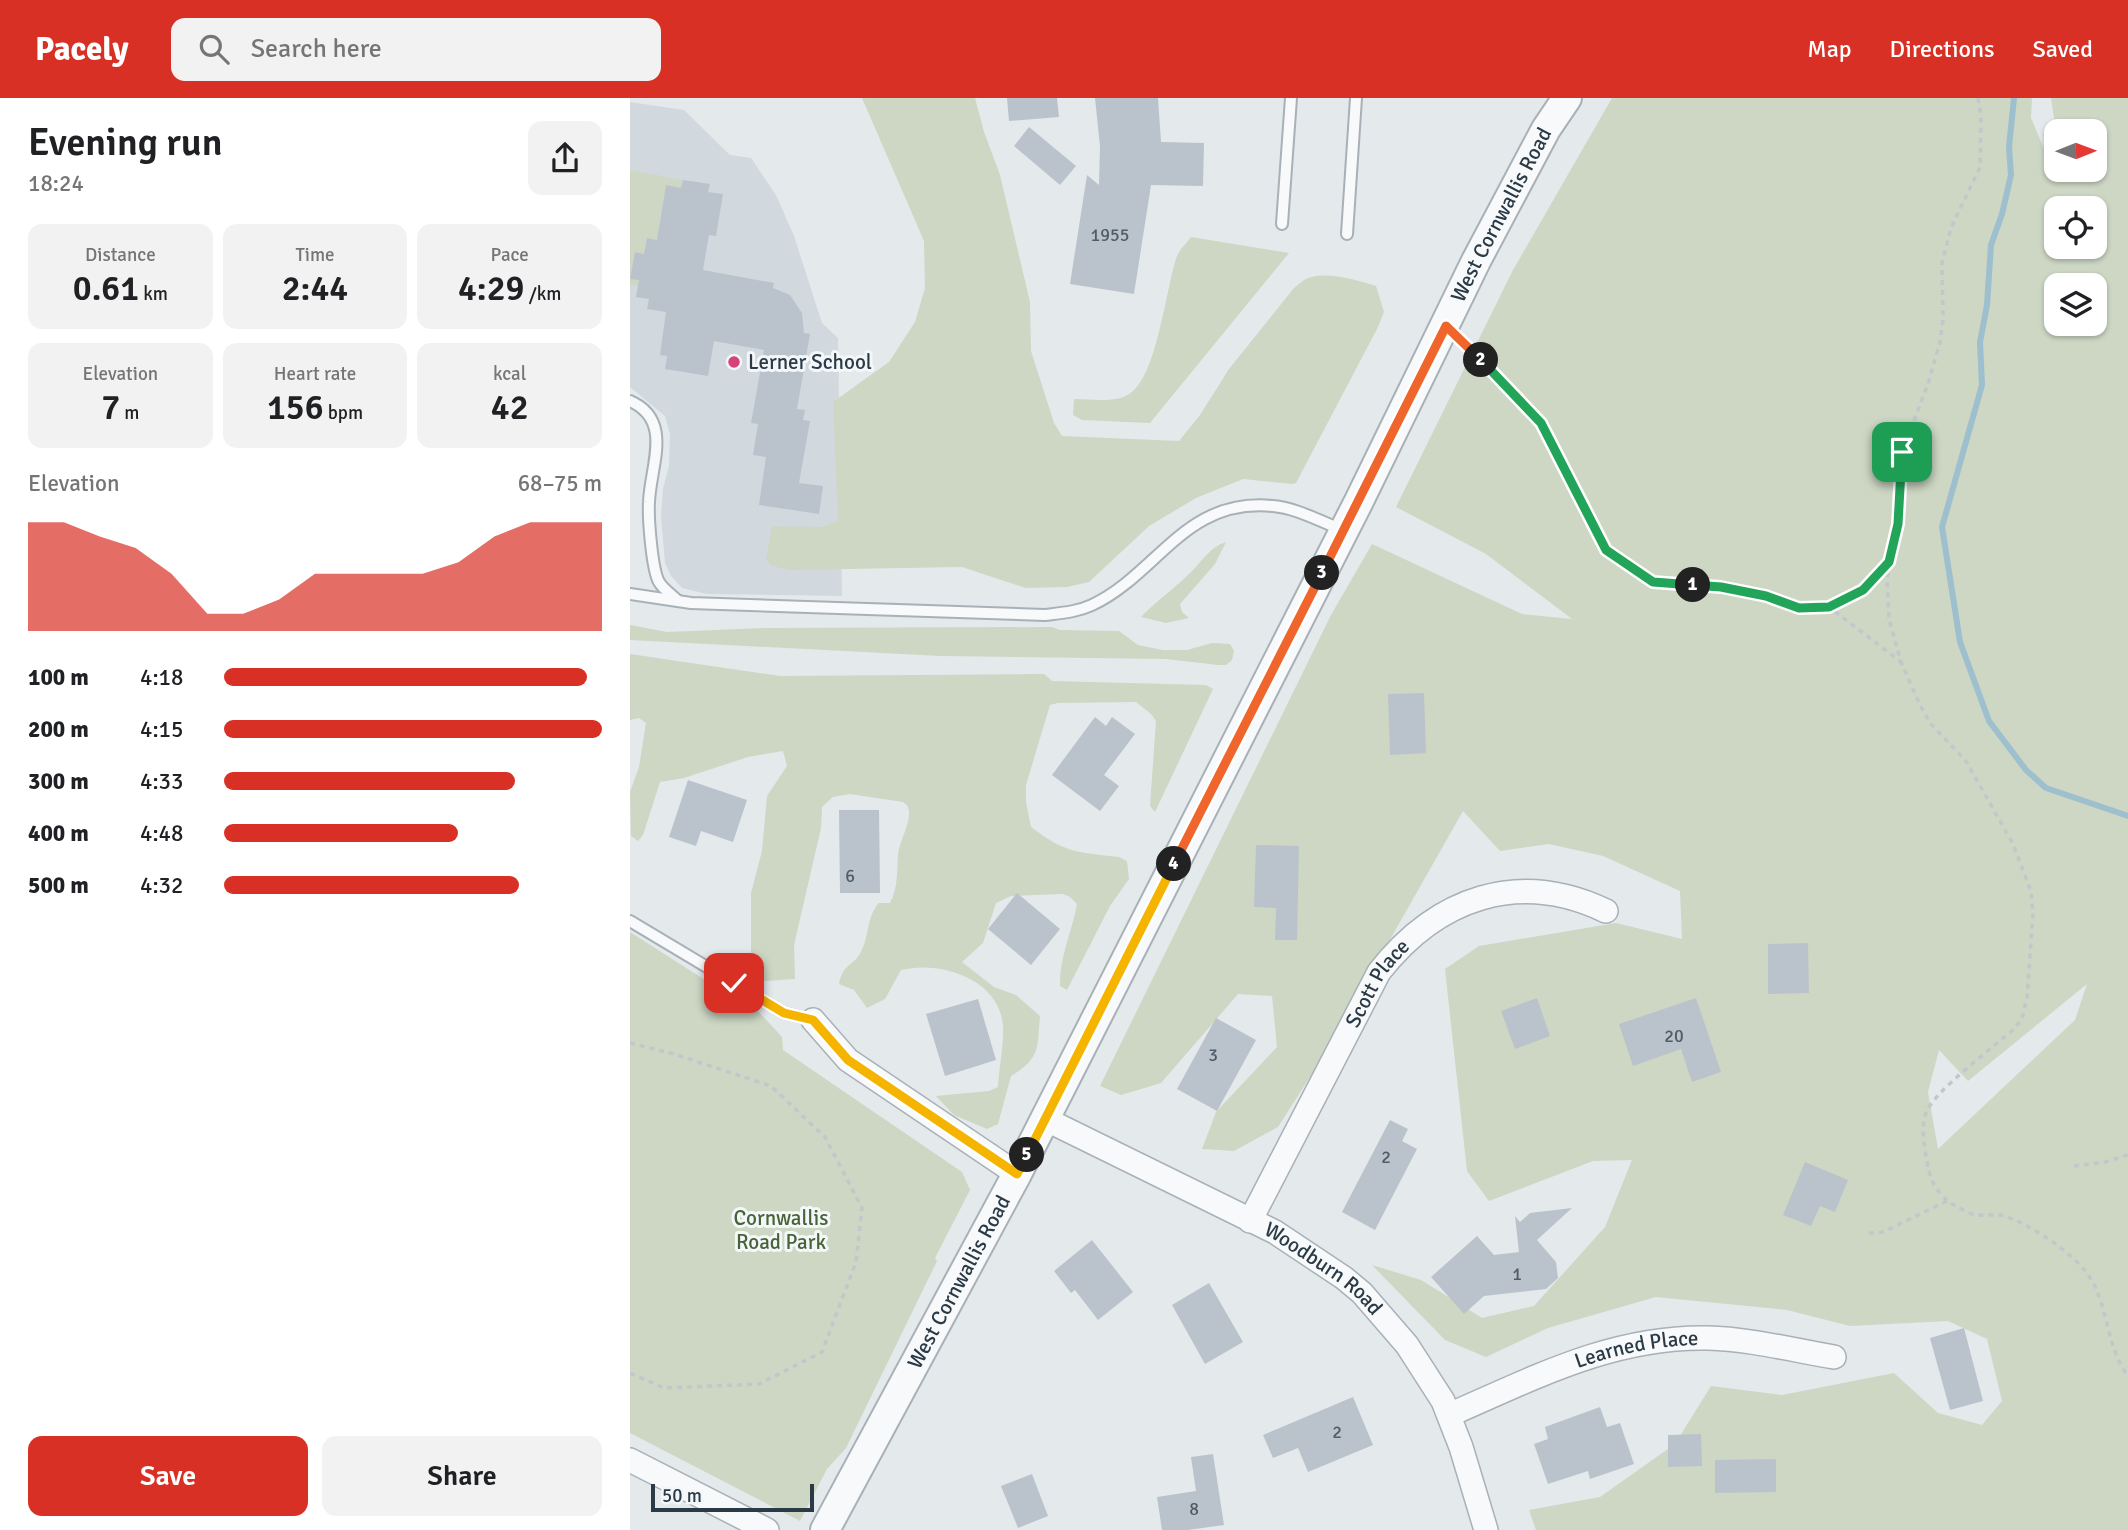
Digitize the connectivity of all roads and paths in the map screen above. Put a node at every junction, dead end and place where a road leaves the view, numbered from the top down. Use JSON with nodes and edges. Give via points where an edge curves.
{"nodes":[{"id":1,"x":1292,"y":98,"type":"edge"},
{"id":2,"x":1356,"y":98,"type":"edge"},
{"id":3,"x":1567,"y":98,"type":"edge"},
{"id":4,"x":1978,"y":98,"type":"edge"},
{"id":5,"x":1282,"y":224,"type":"dead end"},
{"id":6,"x":1347,"y":234,"type":"dead end"},
{"id":7,"x":1446,"y":326,"type":"junction"},
{"id":8,"x":630,"y":401,"type":"edge"},
{"id":9,"x":1343,"y":530,"type":"junction"},
{"id":10,"x":1889,"y":562,"type":"junction"},
{"id":11,"x":630,"y":593,"type":"edge"},
{"id":12,"x":678,"y":601,"type":"junction"},
{"id":13,"x":1829,"y":607,"type":"junction"},
{"id":14,"x":1901,"y":663,"type":"junction"},
{"id":15,"x":1606,"y":911,"type":"dead end"},
{"id":16,"x":630,"y":921,"type":"edge"},
{"id":17,"x":813,"y":1020,"type":"joint"},
{"id":18,"x":630,"y":1043,"type":"edge"},
{"id":19,"x":1045,"y":1119,"type":"junction"},
{"id":20,"x":2128,"y":1155,"type":"edge"},
{"id":21,"x":2074,"y":1166,"type":"dead end"},
{"id":22,"x":1017,"y":1174,"type":"junction"},
{"id":23,"x":1947,"y":1201,"type":"junction"},
{"id":24,"x":1250,"y":1221,"type":"junction"},
{"id":25,"x":1869,"y":1233,"type":"dead end"},
{"id":26,"x":1834,"y":1357,"type":"dead end"},
{"id":27,"x":630,"y":1373,"type":"edge"},
{"id":28,"x":2128,"y":1376,"type":"edge"},
{"id":29,"x":1450,"y":1415,"type":"junction"},
{"id":30,"x":630,"y":1461,"type":"edge"},
{"id":31,"x":767,"y":1530,"type":"edge"},
{"id":32,"x":825,"y":1530,"type":"edge"},
{"id":33,"x":1486,"y":1530,"type":"edge"}],
"edges":[{"from":1,"to":5,"type":"lane"},
{"from":2,"to":6,"type":"lane"},
{"from":3,"to":7,"type":"street","name":"West Cornwallis Road","via":[[1546,129]]},
{"from":4,"to":10,"type":"path","via":[[1980,167],[1951,228],[1942,263],[1940,342],[1902,452],[1898,524]]},
{"from":7,"to":9,"type":"street","name":"West Cornwallis Road"},
{"from":7,"to":13,"type":"path","via":[[1541,423],[1606,550],[1653,582],[1721,587],[1799,608]]},
{"from":8,"to":12,"type":"lane","via":[[652,419],[658,441],[649,502],[653,557],[659,581]]},
{"from":9,"to":12,"type":"lane","via":[[1276,506],[1256,505],[1214,514],[1168,544],[1113,594],[1073,612],[1031,615]]},
{"from":9,"to":19,"type":"street","name":"West Cornwallis Road"},
{"from":10,"to":13,"type":"path","via":[[1863,590]]},
{"from":10,"to":14,"type":"path","via":[[1889,619]]},
{"from":11,"to":12,"type":"lane"},
{"from":13,"to":14,"type":"path"},
{"from":14,"to":23,"type":"path","via":[[1930,723],[1966,761],[1993,805],[2031,891],[2033,913],[2022,1019],[1939,1092],[1926,1113],[1930,1180]]},
{"from":15,"to":24,"type":"street","name":"Scott Place","via":[[1539,892],[1508,893],[1448,910],[1399,947],[1380,972]]},
{"from":16,"to":17,"type":"lane","via":[[784,1013]]},
{"from":17,"to":22,"type":"street","via":[[848,1060]]},
{"from":18,"to":27,"type":"path","via":[[771,1086],[825,1137],[862,1208],[856,1262],[822,1352],[760,1384],[664,1388]]},
{"from":19,"to":22,"type":"street","name":"West Cornwallis Road"},
{"from":19,"to":24,"type":"street","name":"Woodburn Road"},
{"from":20,"to":21,"type":"path"},
{"from":22,"to":32,"type":"street","name":"West Cornwallis Road"},
{"from":23,"to":25,"type":"path","via":[[1883,1232]]},
{"from":23,"to":28,"type":"path","via":[[1973,1214],[2003,1216],[2056,1243],[2082,1267],[2099,1294],[2113,1352]]},
{"from":24,"to":29,"type":"street","name":"Woodburn Road","via":[[1293,1242],[1362,1293],[1407,1345]]},
{"from":26,"to":29,"type":"street","name":"Learned Place","via":[[1744,1341],[1665,1340],[1572,1361]]},
{"from":29,"to":33,"type":"street","name":"Woodburn Road"},
{"from":30,"to":31,"type":"street"}]}
